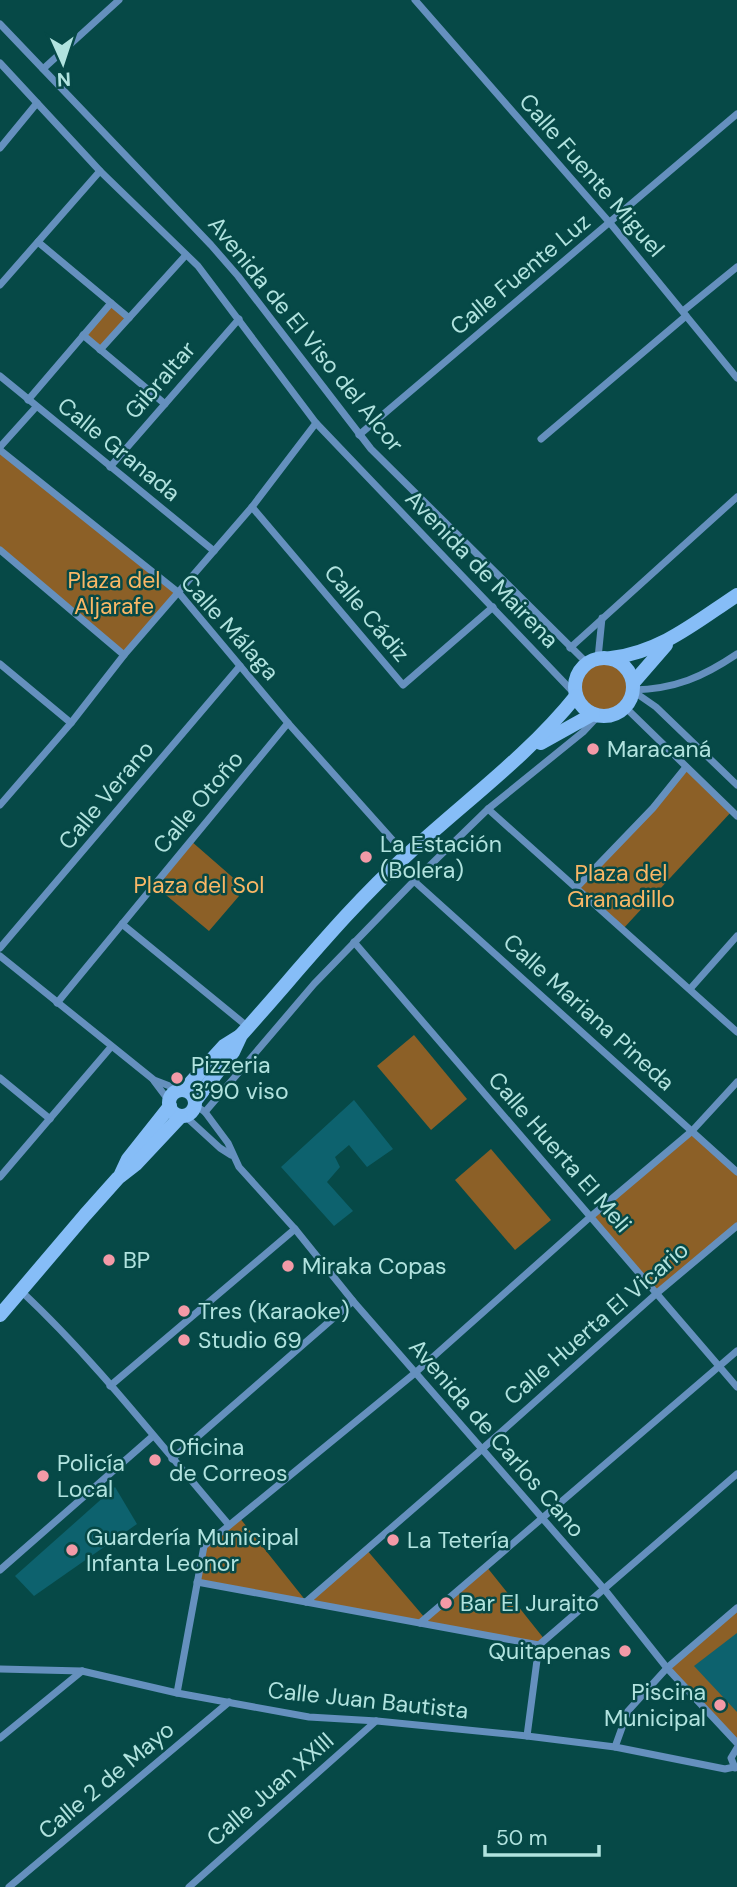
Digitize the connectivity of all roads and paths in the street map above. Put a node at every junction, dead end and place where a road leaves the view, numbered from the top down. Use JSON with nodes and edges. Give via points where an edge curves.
{"nodes":[{"id":1,"x":119,"y":0,"type":"edge"},
{"id":2,"x":415,"y":0,"type":"edge"},
{"id":3,"x":0,"y":24,"type":"edge"},
{"id":4,"x":0,"y":62,"type":"edge"},
{"id":5,"x":43,"y":69,"type":"junction"},
{"id":6,"x":37,"y":103,"type":"junction"},
{"id":7,"x":737,"y":114,"type":"edge"},
{"id":8,"x":0,"y":148,"type":"edge"},
{"id":9,"x":100,"y":171,"type":"junction"},
{"id":10,"x":610,"y":223,"type":"junction"},
{"id":11,"x":38,"y":242,"type":"junction"},
{"id":12,"x":186,"y":255,"type":"junction"},
{"id":13,"x":737,"y":267,"type":"edge"},
{"id":14,"x":0,"y":272,"type":"edge"},
{"id":15,"x":7,"y":278,"type":"junction"},
{"id":16,"x":0,"y":285,"type":"edge"},
{"id":17,"x":110,"y":303,"type":"junction"},
{"id":18,"x":685,"y":313,"type":"junction"},
{"id":19,"x":129,"y":318,"type":"junction"},
{"id":20,"x":239,"y":319,"type":"junction"},
{"id":21,"x":83,"y":335,"type":"junction"},
{"id":22,"x":100,"y":350,"type":"junction"},
{"id":23,"x":0,"y":376,"type":"edge"},
{"id":24,"x":737,"y":377,"type":"edge"},
{"id":25,"x":28,"y":400,"type":"junction"},
{"id":26,"x":165,"y":404,"type":"junction"},
{"id":27,"x":36,"y":407,"type":"junction"},
{"id":28,"x":316,"y":423,"type":"junction"},
{"id":29,"x":359,"y":435,"type":"junction"},
{"id":30,"x":541,"y":439,"type":"dead end"},
{"id":31,"x":0,"y":448,"type":"edge"},
{"id":32,"x":110,"y":467,"type":"junction"},
{"id":33,"x":737,"y":497,"type":"edge"},
{"id":34,"x":252,"y":507,"type":"junction"},
{"id":35,"x":0,"y":550,"type":"edge"},
{"id":36,"x":214,"y":551,"type":"junction"},
{"id":37,"x":179,"y":593,"type":"junction"},
{"id":38,"x":737,"y":595,"type":"edge"},
{"id":39,"x":493,"y":607,"type":"junction"},
{"id":40,"x":602,"y":618,"type":"junction"},
{"id":41,"x":672,"y":639,"type":"junction"},
{"id":42,"x":570,"y":648,"type":"junction"},
{"id":43,"x":124,"y":654,"type":"junction"},
{"id":44,"x":737,"y":654,"type":"edge"},
{"id":45,"x":599,"y":659,"type":"junction"},
{"id":46,"x":0,"y":664,"type":"edge"},
{"id":47,"x":240,"y":666,"type":"junction"},
{"id":48,"x":633,"y":688,"type":"junction"},
{"id":49,"x":575,"y":695,"type":"junction"},
{"id":50,"x":625,"y":707,"type":"junction"},
{"id":51,"x":595,"y":715,"type":"junction"},
{"id":52,"x":71,"y":723,"type":"junction"},
{"id":53,"x":288,"y":723,"type":"junction"},
{"id":54,"x":521,"y":754,"type":"junction"},
{"id":55,"x":686,"y":767,"type":"junction"},
{"id":56,"x":737,"y":785,"type":"edge"},
{"id":57,"x":0,"y":805,"type":"edge"},
{"id":58,"x":488,"y":809,"type":"junction"},
{"id":59,"x":737,"y":816,"type":"edge"},
{"id":60,"x":406,"y":855,"type":"junction"},
{"id":61,"x":414,"y":881,"type":"junction"},
{"id":62,"x":576,"y":888,"type":"junction"},
{"id":63,"x":122,"y":924,"type":"junction"},
{"id":64,"x":737,"y":936,"type":"edge"},
{"id":65,"x":354,"y":942,"type":"junction"},
{"id":66,"x":0,"y":948,"type":"edge"},
{"id":67,"x":0,"y":956,"type":"edge"},
{"id":68,"x":690,"y":989,"type":"junction"},
{"id":69,"x":57,"y":1003,"type":"junction"},
{"id":70,"x":245,"y":1031,"type":"junction"},
{"id":71,"x":737,"y":1031,"type":"edge"},
{"id":72,"x":111,"y":1047,"type":"junction"},
{"id":73,"x":0,"y":1078,"type":"edge"},
{"id":74,"x":154,"y":1080,"type":"junction"},
{"id":75,"x":737,"y":1082,"type":"edge"},
{"id":76,"x":182,"y":1090,"type":"junction"},
{"id":77,"x":186,"y":1108,"type":"junction"},
{"id":78,"x":50,"y":1119,"type":"junction"},
{"id":79,"x":692,"y":1131,"type":"junction"},
{"id":80,"x":232,"y":1155,"type":"junction"},
{"id":81,"x":737,"y":1172,"type":"edge"},
{"id":82,"x":1,"y":1175,"type":"edge"},
{"id":83,"x":589,"y":1218,"type":"junction"},
{"id":84,"x":737,"y":1226,"type":"edge"},
{"id":85,"x":295,"y":1230,"type":"junction"},
{"id":86,"x":21,"y":1291,"type":"junction"},
{"id":87,"x":657,"y":1293,"type":"junction"},
{"id":88,"x":353,"y":1301,"type":"junction"},
{"id":89,"x":0,"y":1315,"type":"edge"},
{"id":90,"x":737,"y":1351,"type":"edge"},
{"id":91,"x":719,"y":1366,"type":"junction"},
{"id":92,"x":415,"y":1373,"type":"junction"},
{"id":93,"x":110,"y":1386,"type":"junction"},
{"id":94,"x":737,"y":1387,"type":"edge"},
{"id":95,"x":153,"y":1436,"type":"junction"},
{"id":96,"x":481,"y":1450,"type":"junction"},
{"id":97,"x":172,"y":1459,"type":"junction"},
{"id":98,"x":737,"y":1475,"type":"edge"},
{"id":99,"x":542,"y":1519,"type":"junction"},
{"id":100,"x":229,"y":1525,"type":"junction"},
{"id":101,"x":0,"y":1570,"type":"edge"},
{"id":102,"x":197,"y":1582,"type":"junction"},
{"id":103,"x":604,"y":1590,"type":"junction"},
{"id":104,"x":306,"y":1602,"type":"junction"},
{"id":105,"x":737,"y":1608,"type":"edge"},
{"id":106,"x":419,"y":1623,"type":"junction"},
{"id":107,"x":539,"y":1645,"type":"junction"},
{"id":108,"x":667,"y":1668,"type":"junction"},
{"id":109,"x":0,"y":1670,"type":"edge"},
{"id":110,"x":82,"y":1671,"type":"junction"},
{"id":111,"x":177,"y":1693,"type":"junction"},
{"id":112,"x":229,"y":1702,"type":"junction"},
{"id":113,"x":377,"y":1721,"type":"junction"},
{"id":114,"x":527,"y":1736,"type":"junction"},
{"id":115,"x":0,"y":1738,"type":"edge"},
{"id":116,"x":737,"y":1746,"type":"edge"},
{"id":117,"x":615,"y":1747,"type":"junction"},
{"id":118,"x":735,"y":1769,"type":"edge"},
{"id":119,"x":9,"y":1887,"type":"edge"},
{"id":120,"x":189,"y":1887,"type":"edge"}],
"edges":[{"from":1,"to":5,"type":"street"},
{"from":2,"to":10,"type":"street","name":"Calle Fuente Miguel"},
{"from":3,"to":5,"type":"street","name":"Avenida de El Viso del Alcor"},
{"from":4,"to":6,"type":"street","name":"Avenida de Mairena"},
{"from":5,"to":29,"type":"street","name":"Avenida de El Viso del Alcor","via":[[238,276]]},
{"from":6,"to":8,"type":"street"},
{"from":6,"to":9,"type":"street","name":"Avenida de Mairena"},
{"from":7,"to":10,"type":"street","name":"Calle Fuente Luz"},
{"from":9,"to":11,"type":"street"},
{"from":9,"to":12,"type":"street","name":"Avenida de Mairena"},
{"from":10,"to":18,"type":"street","name":"Calle Fuente Miguel"},
{"from":10,"to":29,"type":"street","name":"Calle Fuente Luz"},
{"from":11,"to":15,"type":"street"},
{"from":11,"to":17,"type":"street"},
{"from":12,"to":19,"type":"street"},
{"from":12,"to":20,"type":"street","name":"Avenida de Mairena"},
{"from":13,"to":18,"type":"street"},
{"from":14,"to":15,"type":"street"},
{"from":15,"to":16,"type":"street"},
{"from":17,"to":19,"type":"street"},
{"from":17,"to":21,"type":"street"},
{"from":18,"to":24,"type":"street","name":"Calle Fuente Miguel"},
{"from":18,"to":30,"type":"street"},
{"from":19,"to":22,"type":"street"},
{"from":20,"to":26,"type":"street","name":"Gibraltar"},
{"from":20,"to":28,"type":"street","name":"Avenida de Mairena"},
{"from":21,"to":22,"type":"street"},
{"from":21,"to":25,"type":"street"},
{"from":22,"to":26,"type":"street"},
{"from":23,"to":25,"type":"street","name":"Calle Granada"},
{"from":25,"to":27,"type":"street","name":"Calle Granada"},
{"from":26,"to":32,"type":"street","name":"Gibraltar"},
{"from":27,"to":31,"type":"street"},
{"from":27,"to":32,"type":"street","name":"Calle Granada"},
{"from":28,"to":34,"type":"street"},
{"from":28,"to":39,"type":"street","name":"Avenida de Mairena"},
{"from":29,"to":42,"type":"street","name":"Avenida de El Viso del Alcor"},
{"from":31,"to":37,"type":"street","name":"Calle Málaga"},
{"from":32,"to":36,"type":"street","name":"Calle Granada"},
{"from":33,"to":40,"type":"street"},
{"from":34,"to":36,"type":"street"},
{"from":34,"to":39,"type":"street","name":"Calle Cádiz","via":[[403,685]]},
{"from":35,"to":43,"type":"street"},
{"from":36,"to":37,"type":"street"},
{"from":37,"to":43,"type":"street"},
{"from":37,"to":47,"type":"street","name":"Calle Málaga"},
{"from":38,"to":41,"type":"street"},
{"from":39,"to":49,"type":"street","name":"Avenida de Mairena"},
{"from":40,"to":42,"type":"street"},
{"from":40,"to":45,"type":"street"},
{"from":41,"to":45,"type":"street","via":[[633,656]]},
{"from":41,"to":48,"type":"street"},
{"from":42,"to":45,"type":"street","name":"Avenida de El Viso del Alcor"},
{"from":43,"to":52,"type":"street"},
{"from":44,"to":48,"type":"street","via":[[700,678]]},
{"from":45,"to":48,"type":"street","via":[[626,667]]},
{"from":45,"to":49,"type":"street","via":[[576,676]]},
{"from":46,"to":52,"type":"street"},
{"from":47,"to":53,"type":"street","name":"Calle Málaga"},
{"from":47,"to":66,"type":"street","name":"Calle Verano"},
{"from":48,"to":50,"type":"street"},
{"from":48,"to":56,"type":"street"},
{"from":49,"to":51,"type":"street","via":[[582,707]]},
{"from":49,"to":54,"type":"street"},
{"from":50,"to":51,"type":"street","via":[[611,715]]},
{"from":50,"to":55,"type":"street"},
{"from":51,"to":54,"type":"street"},
{"from":51,"to":58,"type":"street","via":[[583,732]]},
{"from":52,"to":57,"type":"street"},
{"from":53,"to":60,"type":"street","name":"Calle Málaga"},
{"from":53,"to":63,"type":"street","name":"Calle Otoño"},
{"from":54,"to":60,"type":"street"},
{"from":55,"to":59,"type":"street"},
{"from":55,"to":62,"type":"street"},
{"from":58,"to":61,"type":"street"},
{"from":58,"to":62,"type":"street"},
{"from":60,"to":70,"type":"street","via":[[338,923]]},
{"from":61,"to":65,"type":"street"},
{"from":61,"to":79,"type":"street","name":"Calle Mariana Pineda"},
{"from":62,"to":68,"type":"street"},
{"from":63,"to":69,"type":"street","name":"Calle Otoño"},
{"from":63,"to":70,"type":"street"},
{"from":64,"to":68,"type":"street"},
{"from":65,"to":77,"type":"street"},
{"from":65,"to":83,"type":"street","name":"Calle Huerta El Meli"},
{"from":67,"to":69,"type":"street"},
{"from":68,"to":71,"type":"street"},
{"from":69,"to":72,"type":"street"},
{"from":70,"to":76,"type":"street"},
{"from":70,"to":77,"type":"street"},
{"from":72,"to":74,"type":"street"},
{"from":72,"to":78,"type":"street"},
{"from":73,"to":78,"type":"street"},
{"from":74,"to":76,"type":"street"},
{"from":74,"to":77,"type":"street"},
{"from":75,"to":79,"type":"street"},
{"from":76,"to":77,"type":"street","via":[[191,1093]]},
{"from":77,"to":80,"type":"street","name":"Avenida de Carlos Cano","via":[[220,1148]]},
{"from":77,"to":80,"type":"street","name":"Avenida de Carlos Cano","via":[[228,1143]]},
{"from":77,"to":86,"type":"street","via":[[118,1178]]},
{"from":78,"to":82,"type":"street"},
{"from":79,"to":81,"type":"street","name":"Calle Mariana Pineda"},
{"from":79,"to":83,"type":"street"},
{"from":80,"to":85,"type":"street","name":"Avenida de Carlos Cano"},
{"from":83,"to":87,"type":"street","name":"Calle Huerta El Meli"},
{"from":83,"to":92,"type":"street"},
{"from":84,"to":87,"type":"street","name":"Calle Huerta El Vicario"},
{"from":85,"to":88,"type":"street","name":"Avenida de Carlos Cano"},
{"from":85,"to":93,"type":"street"},
{"from":86,"to":89,"type":"street"},
{"from":86,"to":93,"type":"street"},
{"from":87,"to":91,"type":"street","name":"Calle Huerta El Meli"},
{"from":87,"to":96,"type":"street","name":"Calle Huerta El Vicario"},
{"from":88,"to":92,"type":"street","name":"Avenida de Carlos Cano"},
{"from":88,"to":97,"type":"street"},
{"from":90,"to":91,"type":"street"},
{"from":91,"to":94,"type":"street","name":"Calle Huerta El Meli"},
{"from":91,"to":99,"type":"street"},
{"from":92,"to":96,"type":"street","name":"Avenida de Carlos Cano"},
{"from":92,"to":100,"type":"street"},
{"from":93,"to":95,"type":"street"},
{"from":95,"to":97,"type":"street"},
{"from":95,"to":101,"type":"street"},
{"from":96,"to":99,"type":"street","name":"Avenida de Carlos Cano"},
{"from":96,"to":104,"type":"street","name":"Calle Huerta El Vicario"},
{"from":97,"to":100,"type":"street"},
{"from":98,"to":103,"type":"street"},
{"from":99,"to":103,"type":"street","name":"Avenida de Carlos Cano"},
{"from":99,"to":106,"type":"street"},
{"from":100,"to":102,"type":"street","via":[[204,1546]]},
{"from":102,"to":104,"type":"street"},
{"from":102,"to":111,"type":"street"},
{"from":103,"to":107,"type":"street"},
{"from":103,"to":108,"type":"street","name":"Avenida de Carlos Cano"},
{"from":104,"to":106,"type":"street"},
{"from":105,"to":108,"type":"street"},
{"from":106,"to":107,"type":"street"},
{"from":107,"to":114,"type":"street"},
{"from":108,"to":116,"type":"street","name":"Avenida de Carlos Cano"},
{"from":108,"to":117,"type":"street","via":[[628,1711]]},
{"from":109,"to":110,"type":"street","name":"Calle Juan Bautista"},
{"from":110,"to":111,"type":"street","name":"Calle Juan Bautista"},
{"from":110,"to":115,"type":"street"},
{"from":111,"to":112,"type":"street","name":"Calle Juan Bautista"},
{"from":112,"to":113,"type":"street","name":"Calle Juan Bautista","via":[[309,1717]]},
{"from":112,"to":119,"type":"street","name":"Calle 2 de Mayo"},
{"from":113,"to":114,"type":"street","name":"Calle Juan Bautista"},
{"from":113,"to":120,"type":"street","name":"Calle Juan XXIII"},
{"from":114,"to":117,"type":"street","name":"Calle Juan Bautista"},
{"from":116,"to":118,"type":"street","via":[[731,1755]]},
{"from":117,"to":118,"type":"street","name":"Calle Juan Bautista"}]}
